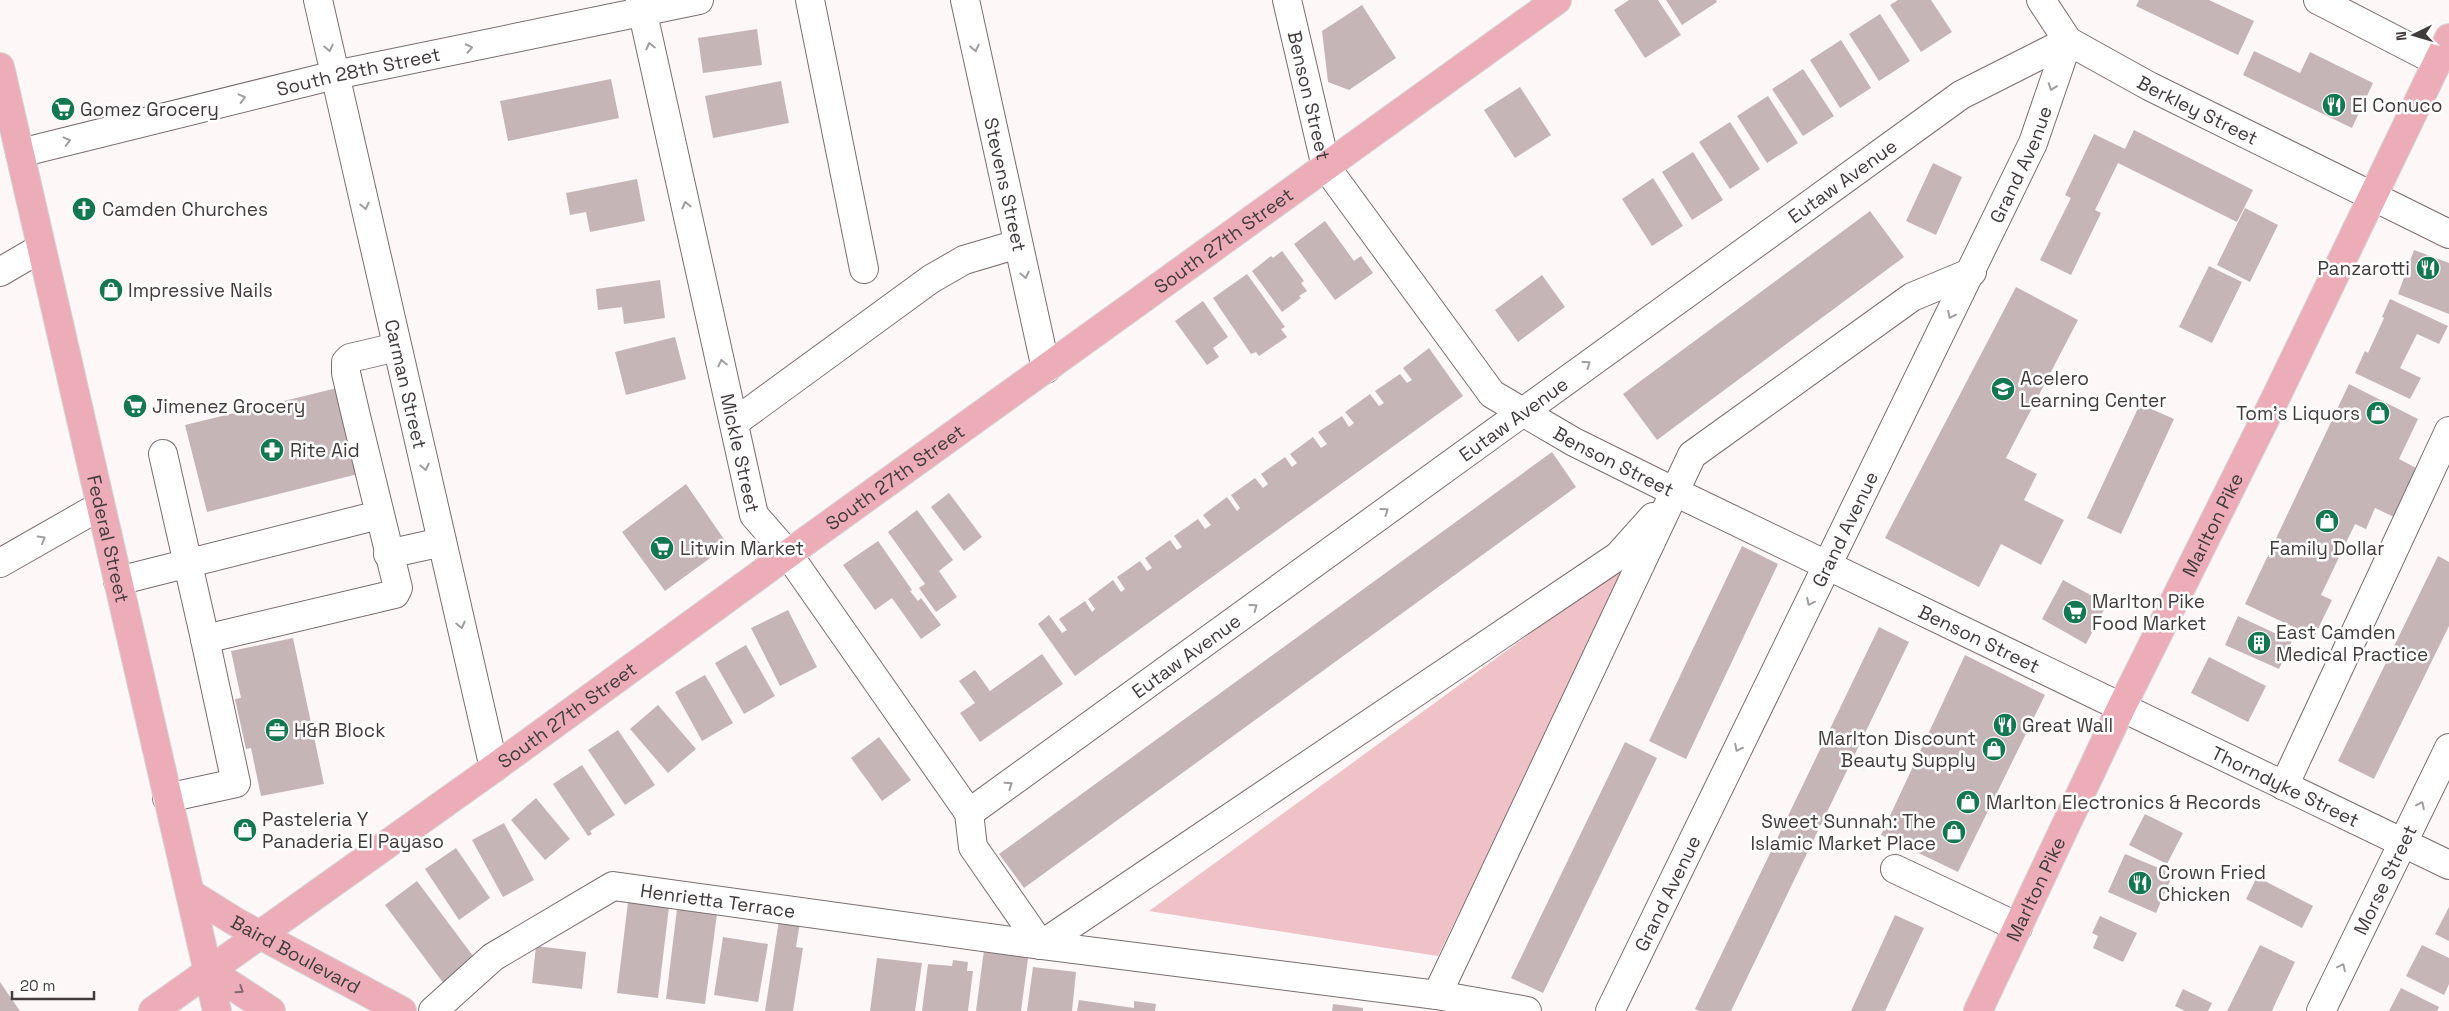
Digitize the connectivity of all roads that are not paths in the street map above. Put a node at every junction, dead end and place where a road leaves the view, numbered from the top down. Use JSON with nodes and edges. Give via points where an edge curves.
{"nodes":[{"id":1,"x":318,"y":0,"type":"edge"},
{"id":2,"x":699,"y":0,"type":"edge"},
{"id":3,"x":810,"y":0,"type":"edge"},
{"id":4,"x":964,"y":0,"type":"edge"},
{"id":5,"x":1287,"y":0,"type":"edge"},
{"id":6,"x":1557,"y":0,"type":"edge"},
{"id":7,"x":2041,"y":0,"type":"edge"},
{"id":8,"x":2318,"y":0,"type":"edge"},
{"id":9,"x":641,"y":6,"type":"edge"},
{"id":10,"x":2068,"y":41,"type":"junction"},
{"id":11,"x":2443,"y":50,"type":"edge"},
{"id":12,"x":335,"y":75,"type":"junction"},
{"id":13,"x":2,"y":83,"type":"edge"},
{"id":14,"x":20,"y":153,"type":"junction"},
{"id":15,"x":1326,"y":167,"type":"junction"},
{"id":16,"x":2372,"y":197,"type":"junction"},
{"id":17,"x":2449,"y":234,"type":"edge"},
{"id":18,"x":1018,"y":244,"type":"junction"},
{"id":19,"x":41,"y":248,"type":"junction"},
{"id":20,"x":864,"y":269,"type":"dead end"},
{"id":21,"x":0,"y":272,"type":"edge"},
{"id":22,"x":1972,"y":272,"type":"junction"},
{"id":23,"x":397,"y":347,"type":"junction"},
{"id":24,"x":1046,"y":369,"type":"junction"},
{"id":25,"x":1521,"y":412,"type":"junction"},
{"id":26,"x":735,"y":422,"type":"junction"},
{"id":27,"x":2449,"y":431,"type":"edge"},
{"id":28,"x":163,"y":454,"type":"dead end"},
{"id":29,"x":1675,"y":492,"type":"junction"},
{"id":30,"x":100,"y":506,"type":"junction"},
{"id":31,"x":380,"y":515,"type":"junction"},
{"id":32,"x":442,"y":542,"type":"junction"},
{"id":33,"x":388,"y":554,"type":"junction"},
{"id":34,"x":788,"y":554,"type":"junction"},
{"id":35,"x":0,"y":563,"type":"edge"},
{"id":36,"x":188,"y":563,"type":"junction"},
{"id":37,"x":1828,"y":566,"type":"junction"},
{"id":38,"x":118,"y":581,"type":"junction"},
{"id":39,"x":204,"y":639,"type":"junction"},
{"id":40,"x":2122,"y":706,"type":"junction"},
{"id":41,"x":2449,"y":748,"type":"edge"},
{"id":42,"x":494,"y":768,"type":"junction"},
{"id":43,"x":2284,"y":786,"type":"junction"},
{"id":44,"x":167,"y":798,"type":"junction"},
{"id":45,"x":969,"y":813,"type":"junction"},
{"id":46,"x":2403,"y":842,"type":"junction"},
{"id":47,"x":2449,"y":865,"type":"edge"},
{"id":48,"x":1895,"y":869,"type":"dead end"},
{"id":49,"x":191,"y":894,"type":"junction"},
{"id":50,"x":2018,"y":927,"type":"junction"},
{"id":51,"x":259,"y":934,"type":"junction"},
{"id":52,"x":1041,"y":945,"type":"junction"},
{"id":53,"x":208,"y":970,"type":"junction"},
{"id":54,"x":1437,"y":995,"type":"junction"},
{"id":55,"x":153,"y":1011,"type":"edge"},
{"id":56,"x":217,"y":1011,"type":"edge"},
{"id":57,"x":271,"y":1011,"type":"edge"},
{"id":58,"x":402,"y":1011,"type":"edge"},
{"id":59,"x":433,"y":1011,"type":"edge"},
{"id":60,"x":1527,"y":1011,"type":"edge"},
{"id":61,"x":1610,"y":1011,"type":"edge"},
{"id":62,"x":1978,"y":1011,"type":"edge"},
{"id":63,"x":2321,"y":1011,"type":"edge"}],
"edges":[{"from":1,"to":12,"type":"street","name":"Carman Street","one_way":true},
{"from":2,"to":9,"type":"street","name":"South 28th Street"},
{"from":3,"to":20,"type":"street"},
{"from":4,"to":18,"type":"street","name":"Stevens Street","one_way":true},
{"from":5,"to":15,"type":"street","name":"Benson Street"},
{"from":6,"to":15,"type":"main road","name":"South 27th Street"},
{"from":7,"to":10,"type":"street","name":"Berkley Street"},
{"from":8,"to":11,"type":"street"},
{"from":12,"to":9,"type":"street","name":"South 28th Street","one_way":true},
{"from":26,"to":9,"type":"street","name":"Mickle Street","one_way":true},
{"from":10,"to":16,"type":"street","name":"Berkley Street","via":[[2150,86]]},
{"from":10,"to":22,"type":"street","name":"Grand Avenue","one_way":true,"via":[[2033,143]]},
{"from":25,"to":10,"type":"street","name":"Eutaw Avenue","one_way":true,"via":[[1961,95]]},
{"from":11,"to":16,"type":"main road","name":"Marlton Pike"},
{"from":14,"to":12,"type":"street","name":"South 28th Street","one_way":true},
{"from":12,"to":23,"type":"street","name":"Carman Street","one_way":true},
{"from":13,"to":14,"type":"main road","name":"Federal Street"},
{"from":14,"to":19,"type":"main road","name":"Federal Street"},
{"from":15,"to":24,"type":"main road","name":"South 27th Street"},
{"from":15,"to":25,"type":"street","name":"Benson Street","via":[[1492,394]]},
{"from":16,"to":17,"type":"street","name":"Berkley Street"},
{"from":16,"to":40,"type":"main road","name":"Marlton Pike"},
{"from":18,"to":24,"type":"street","name":"Stevens Street","one_way":true},
{"from":18,"to":26,"type":"street","via":[[964,260],[931,279]]},
{"from":19,"to":21,"type":"street"},
{"from":19,"to":30,"type":"main road","name":"Federal Street"},
{"from":22,"to":29,"type":"street","via":[[1912,297],[1692,455]]},
{"from":22,"to":37,"type":"street","name":"Grand Avenue","one_way":true},
{"from":23,"to":31,"type":"street","via":[[350,358],[346,362]]},
{"from":23,"to":32,"type":"street","name":"Carman Street","one_way":true},
{"from":24,"to":34,"type":"main road","name":"South 27th Street"},
{"from":25,"to":29,"type":"street","name":"Benson Street"},
{"from":45,"to":25,"type":"street","name":"Eutaw Avenue","one_way":true},
{"from":26,"to":34,"type":"street","name":"Mickle Street","via":[[754,515]]},
{"from":27,"to":43,"type":"street"},
{"from":28,"to":36,"type":"street"},
{"from":29,"to":37,"type":"street","name":"Benson Street"},
{"from":29,"to":52,"type":"street","via":[[1618,556]]},
{"from":29,"to":54,"type":"street"},
{"from":35,"to":30,"type":"street","one_way":true},
{"from":30,"to":38,"type":"main road","name":"Federal Street"},
{"from":31,"to":33,"type":"street"},
{"from":31,"to":36,"type":"street"},
{"from":32,"to":33,"type":"street"},
{"from":32,"to":42,"type":"street","name":"Carman Street","one_way":true},
{"from":33,"to":39,"type":"street","via":[[398,588],[395,594]]},
{"from":34,"to":42,"type":"main road","name":"South 27th Street"},
{"from":34,"to":45,"type":"street","name":"Mickle Street"},
{"from":36,"to":38,"type":"street"},
{"from":36,"to":39,"type":"street"},
{"from":37,"to":40,"type":"street","name":"Benson Street"},
{"from":37,"to":61,"type":"street","name":"Grand Avenue","one_way":true},
{"from":38,"to":44,"type":"main road","name":"Federal Street"},
{"from":39,"to":44,"type":"street","via":[[236,783]]},
{"from":40,"to":43,"type":"street","name":"Thorndyke Street"},
{"from":40,"to":50,"type":"main road","name":"Marlton Pike"},
{"from":46,"to":41,"type":"street","name":"Morse Street","one_way":true},
{"from":42,"to":51,"type":"main road","name":"South 27th Street"},
{"from":43,"to":46,"type":"street","name":"Thorndyke Street"},
{"from":44,"to":49,"type":"main road","name":"Federal Street"},
{"from":45,"to":52,"type":"street","name":"Mickle Street","via":[[973,847]]},
{"from":46,"to":47,"type":"street","name":"Thorndyke Street"},
{"from":63,"to":46,"type":"street","name":"Morse Street","one_way":true},
{"from":48,"to":50,"type":"street"},
{"from":49,"to":51,"type":"main road","name":"Baird Boulevard"},
{"from":49,"to":53,"type":"main road","name":"Federal Street"},
{"from":50,"to":62,"type":"main road","name":"Marlton Pike"},
{"from":51,"to":53,"type":"main road","name":"South 27th Street"},
{"from":51,"to":58,"type":"main road","name":"Baird Boulevard"},
{"from":52,"to":54,"type":"street","name":"Henrietta Terrace"},
{"from":52,"to":59,"type":"street","name":"Henrietta Terrace","via":[[613,886],[493,957]]},
{"from":53,"to":55,"type":"main road","name":"South 27th Street"},
{"from":53,"to":56,"type":"main road","name":"Federal Street"},
{"from":53,"to":57,"type":"main road","one_way":true},
{"from":54,"to":60,"type":"street","name":"Henrietta Terrace"}]}
